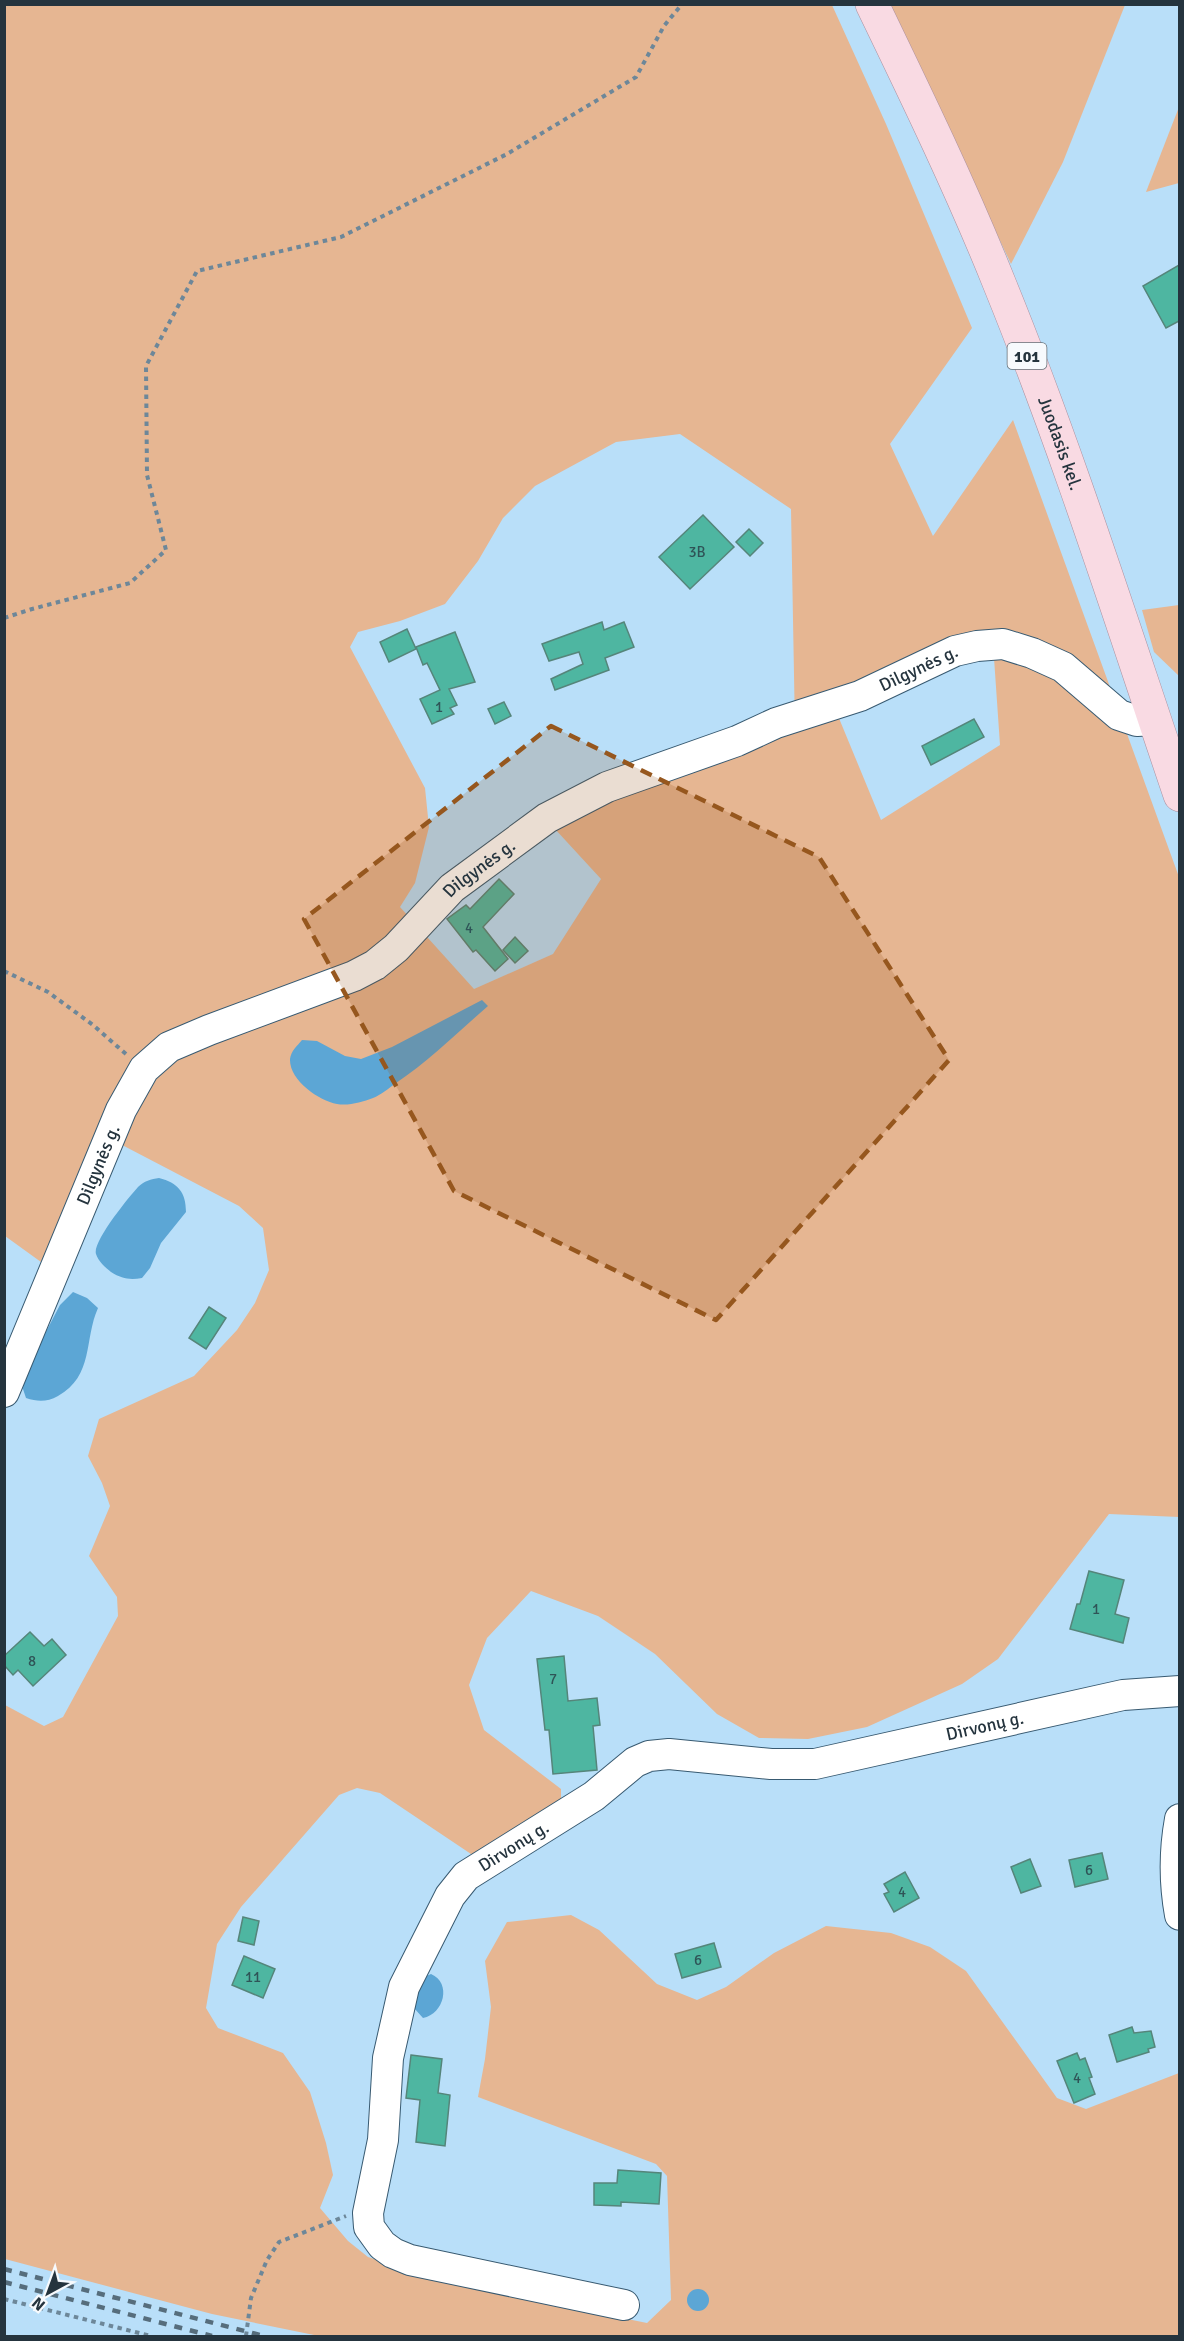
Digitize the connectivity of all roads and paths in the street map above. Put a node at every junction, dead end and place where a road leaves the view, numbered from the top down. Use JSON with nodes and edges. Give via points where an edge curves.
{"nodes":[{"id":1,"x":682,"y":4,"type":"edge"},
{"id":2,"x":872,"y":4,"type":"edge"},
{"id":3,"x":4,"y":618,"type":"edge"},
{"id":4,"x":1154,"y":720,"type":"junction"},
{"id":5,"x":1179,"y":795,"type":"edge"},
{"id":6,"x":4,"y":971,"type":"edge"},
{"id":7,"x":144,"y":1069,"type":"junction"},
{"id":8,"x":4,"y":1392,"type":"edge"},
{"id":9,"x":1179,"y":1691,"type":"edge"},
{"id":10,"x":1179,"y":1819,"type":"edge"},
{"id":11,"x":1179,"y":1915,"type":"edge"},
{"id":12,"x":370,"y":2205,"type":"junction"},
{"id":13,"x":4,"y":2299,"type":"edge"},
{"id":14,"x":624,"y":2305,"type":"dead end"},
{"id":15,"x":152,"y":2337,"type":"edge"},
{"id":16,"x":246,"y":2337,"type":"edge"}],
"edges":[{"from":1,"to":3,"type":"path","via":[[664,26],[636,77],[507,154],[341,237],[197,271],[146,366],[147,475],[166,550],[130,583]]},
{"from":2,"to":4,"type":"main road","name":"Juodasis kel.","number":"101","via":[[1000,285],[1061,446]]},
{"from":4,"to":5,"type":"main road","name":"Juodasis kel.","number":"101"},
{"from":4,"to":7,"type":"street","name":"Dilgynės g.","via":[[1137,721],[1119,715],[1063,667],[1032,653],[1003,644],[955,651],[860,696],[776,723],[737,741],[607,787],[557,813],[480,866],[452,888],[375,965],[169,1047]]},
{"from":6,"to":7,"type":"path","via":[[48,992]]},
{"from":7,"to":8,"type":"street","name":"Dilgynės g.","via":[[121,1110]]},
{"from":9,"to":12,"type":"street","name":"Dirvonų g.","via":[[1123,1695],[815,1764],[771,1764],[669,1754],[635,1762],[594,1796],[466,1876],[450,1896],[404,1987],[388,2058],[383,2140]]},
{"from":10,"to":11,"type":"street","via":[[1174,1875]]},
{"from":12,"to":14,"type":"street","name":"Dirvonų g.","via":[[369,2228],[393,2253],[410,2260]]},
{"from":12,"to":16,"type":"path","via":[[279,2242],[251,2298]]},
{"from":13,"to":15,"type":"path"}]}
